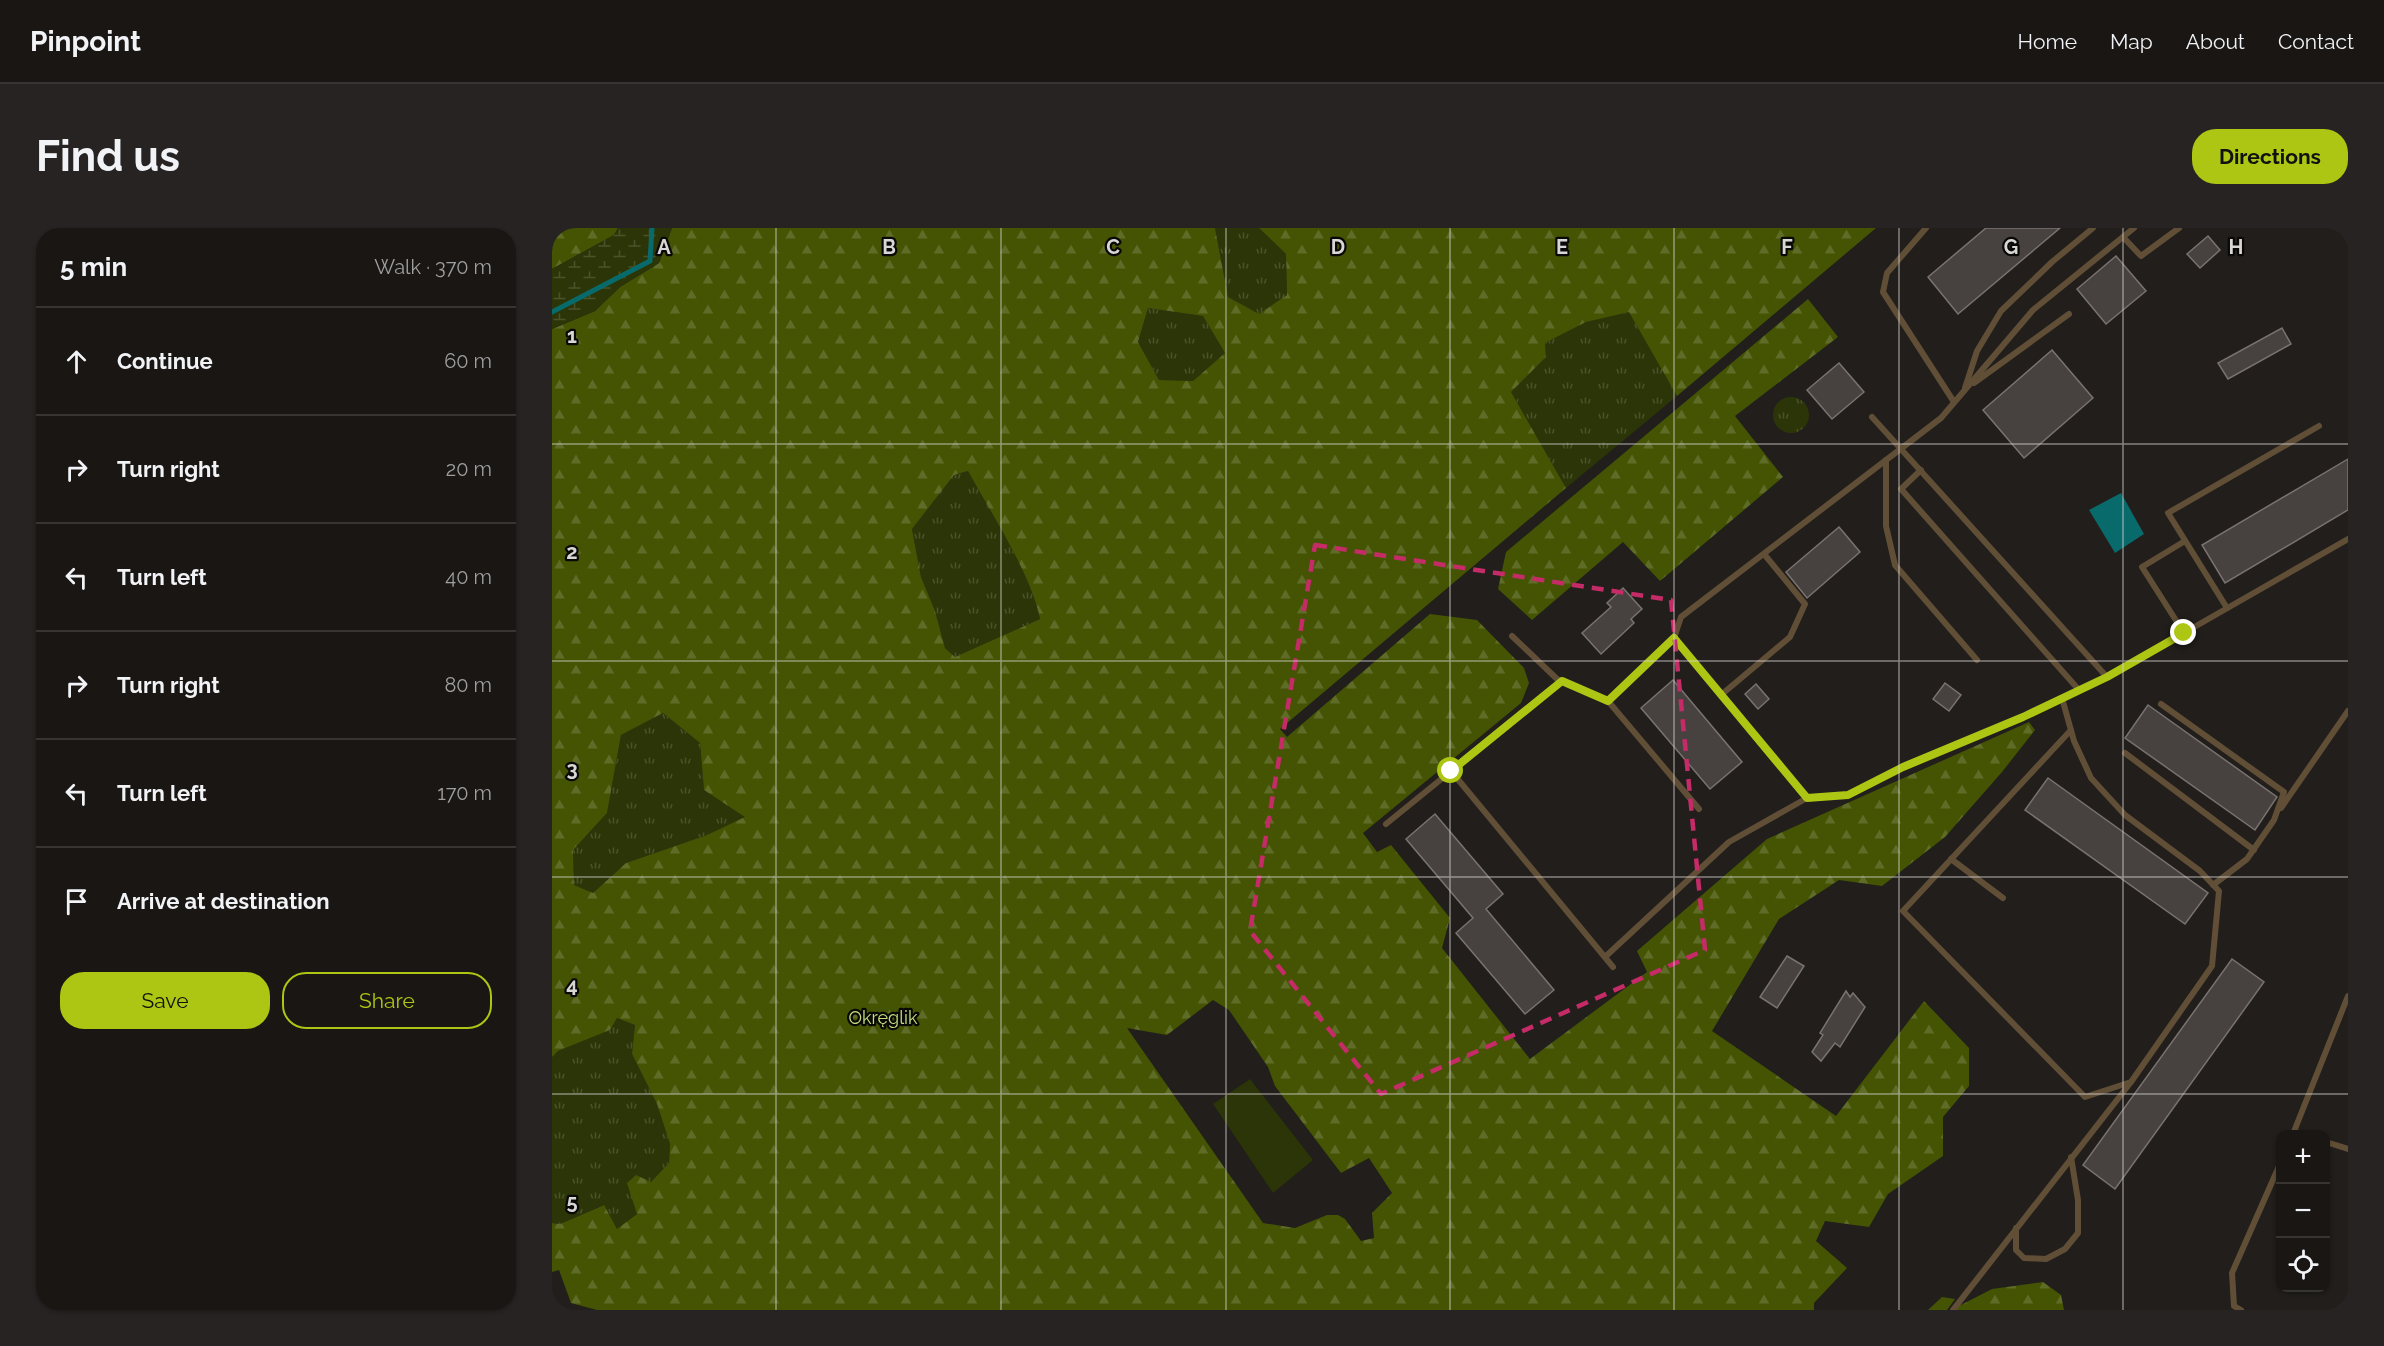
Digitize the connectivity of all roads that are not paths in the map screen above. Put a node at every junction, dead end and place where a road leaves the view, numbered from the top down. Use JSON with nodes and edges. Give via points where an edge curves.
{"nodes":[{"id":1,"x":1926,"y":228,"type":"edge"},
{"id":2,"x":2092,"y":228,"type":"edge"},
{"id":3,"x":2134,"y":228,"type":"edge"},
{"id":4,"x":2180,"y":228,"type":"edge"},
{"id":5,"x":2123,"y":237,"type":"junction"},
{"id":6,"x":2069,"y":314,"type":"dead end"},
{"id":7,"x":1964,"y":390,"type":"junction"},
{"id":8,"x":1954,"y":402,"type":"junction"},
{"id":9,"x":1872,"y":417,"type":"dead end"},
{"id":10,"x":2319,"y":426,"type":"dead end"},
{"id":11,"x":1902,"y":448,"type":"junction"},
{"id":12,"x":1886,"y":460,"type":"junction"},
{"id":13,"x":1921,"y":470,"type":"junction"},
{"id":14,"x":2348,"y":539,"type":"edge"},
{"id":15,"x":2185,"y":541,"type":"junction"},
{"id":16,"x":1764,"y":554,"type":"junction"},
{"id":17,"x":2227,"y":608,"type":"junction"},
{"id":18,"x":2184,"y":633,"type":"junction"},
{"id":19,"x":1512,"y":636,"type":"dead end"},
{"id":20,"x":1674,"y":638,"type":"junction"},
{"id":21,"x":1977,"y":660,"type":"dead end"},
{"id":22,"x":2107,"y":677,"type":"junction"},
{"id":23,"x":1562,"y":681,"type":"junction"},
{"id":24,"x":2079,"y":690,"type":"junction"},
{"id":25,"x":1721,"y":695,"type":"junction"},
{"id":26,"x":2062,"y":698,"type":"junction"},
{"id":27,"x":1608,"y":701,"type":"junction"},
{"id":28,"x":2161,"y":704,"type":"dead end"},
{"id":29,"x":2348,"y":711,"type":"edge"},
{"id":30,"x":2071,"y":730,"type":"junction"},
{"id":31,"x":2125,"y":753,"type":"dead end"},
{"id":32,"x":1451,"y":771,"type":"junction"},
{"id":33,"x":1807,"y":798,"type":"junction"},
{"id":34,"x":1699,"y":809,"type":"dead end"},
{"id":35,"x":2276,"y":816,"type":"junction"},
{"id":36,"x":1386,"y":824,"type":"dead end"},
{"id":37,"x":2254,"y":850,"type":"junction"},
{"id":38,"x":1951,"y":859,"type":"junction"},
{"id":39,"x":2213,"y":885,"type":"junction"},
{"id":40,"x":2003,"y":898,"type":"dead end"},
{"id":41,"x":1605,"y":957,"type":"junction"},
{"id":42,"x":1613,"y":967,"type":"dead end"},
{"id":43,"x":2348,"y":996,"type":"edge"},
{"id":44,"x":2132,"y":1082,"type":"junction"},
{"id":45,"x":2295,"y":1130,"type":"edge"},
{"id":46,"x":2330,"y":1144,"type":"edge"},
{"id":47,"x":2348,"y":1149,"type":"edge"},
{"id":48,"x":2071,"y":1157,"type":"junction"},
{"id":49,"x":2276,"y":1173,"type":"edge"},
{"id":50,"x":2016,"y":1228,"type":"junction"},
{"id":51,"x":1953,"y":1310,"type":"edge"},
{"id":52,"x":2241,"y":1310,"type":"edge"}],
"edges":[{"from":1,"to":8,"type":"lane","via":[[1887,273],[1883,292]]},
{"from":2,"to":7,"type":"lane","via":[[2001,310],[1977,351]]},
{"from":3,"to":5,"type":"lane"},
{"from":4,"to":5,"type":"lane","via":[[2141,256]]},
{"from":5,"to":7,"type":"lane","via":[[2033,310]]},
{"from":6,"to":7,"type":"lane"},
{"from":7,"to":8,"type":"lane"},
{"from":8,"to":11,"type":"lane","via":[[1941,418]]},
{"from":9,"to":11,"type":"lane"},
{"from":10,"to":15,"type":"lane","via":[[2168,513]]},
{"from":11,"to":12,"type":"lane"},
{"from":11,"to":13,"type":"lane"},
{"from":12,"to":16,"type":"lane"},
{"from":12,"to":21,"type":"lane","via":[[1886,526],[1895,565]]},
{"from":13,"to":22,"type":"lane"},
{"from":13,"to":24,"type":"lane","via":[[1901,489]]},
{"from":14,"to":17,"type":"lane"},
{"from":15,"to":17,"type":"lane"},
{"from":15,"to":18,"type":"lane","via":[[2142,567]]},
{"from":16,"to":20,"type":"lane","via":[[1681,617]]},
{"from":16,"to":25,"type":"lane","via":[[1805,604],[1790,637]]},
{"from":17,"to":18,"type":"lane"},
{"from":18,"to":22,"type":"lane"},
{"from":19,"to":23,"type":"lane"},
{"from":20,"to":25,"type":"lane"},
{"from":20,"to":27,"type":"lane"},
{"from":22,"to":24,"type":"lane"},
{"from":23,"to":27,"type":"lane"},
{"from":23,"to":32,"type":"lane"},
{"from":24,"to":26,"type":"lane"},
{"from":25,"to":33,"type":"lane"},
{"from":26,"to":30,"type":"lane"},
{"from":26,"to":33,"type":"lane","via":[[1848,795]]},
{"from":27,"to":34,"type":"lane"},
{"from":28,"to":35,"type":"lane","via":[[2284,792]]},
{"from":29,"to":35,"type":"lane"},
{"from":30,"to":38,"type":"lane"},
{"from":30,"to":39,"type":"lane","via":[[2091,778],[2125,815]]},
{"from":31,"to":37,"type":"lane"},
{"from":32,"to":36,"type":"lane"},
{"from":32,"to":41,"type":"lane"},
{"from":33,"to":41,"type":"lane","via":[[1729,842]]},
{"from":35,"to":37,"type":"lane"},
{"from":37,"to":39,"type":"lane"},
{"from":38,"to":40,"type":"lane"},
{"from":38,"to":44,"type":"lane","via":[[1903,911],[2085,1097]]},
{"from":39,"to":44,"type":"lane","via":[[2219,891],[2212,966]]},
{"from":41,"to":42,"type":"lane"},
{"from":43,"to":45,"type":"lane"},
{"from":44,"to":48,"type":"lane"},
{"from":46,"to":47,"type":"lane"},
{"from":48,"to":50,"type":"lane"},
{"from":48,"to":50,"type":"lane","via":[[2078,1200],[2078,1233],[2065,1249],[2046,1258],[2024,1258],[2016,1250]]},
{"from":49,"to":52,"type":"lane","via":[[2232,1273],[2234,1306]]},
{"from":50,"to":51,"type":"lane"}]}
